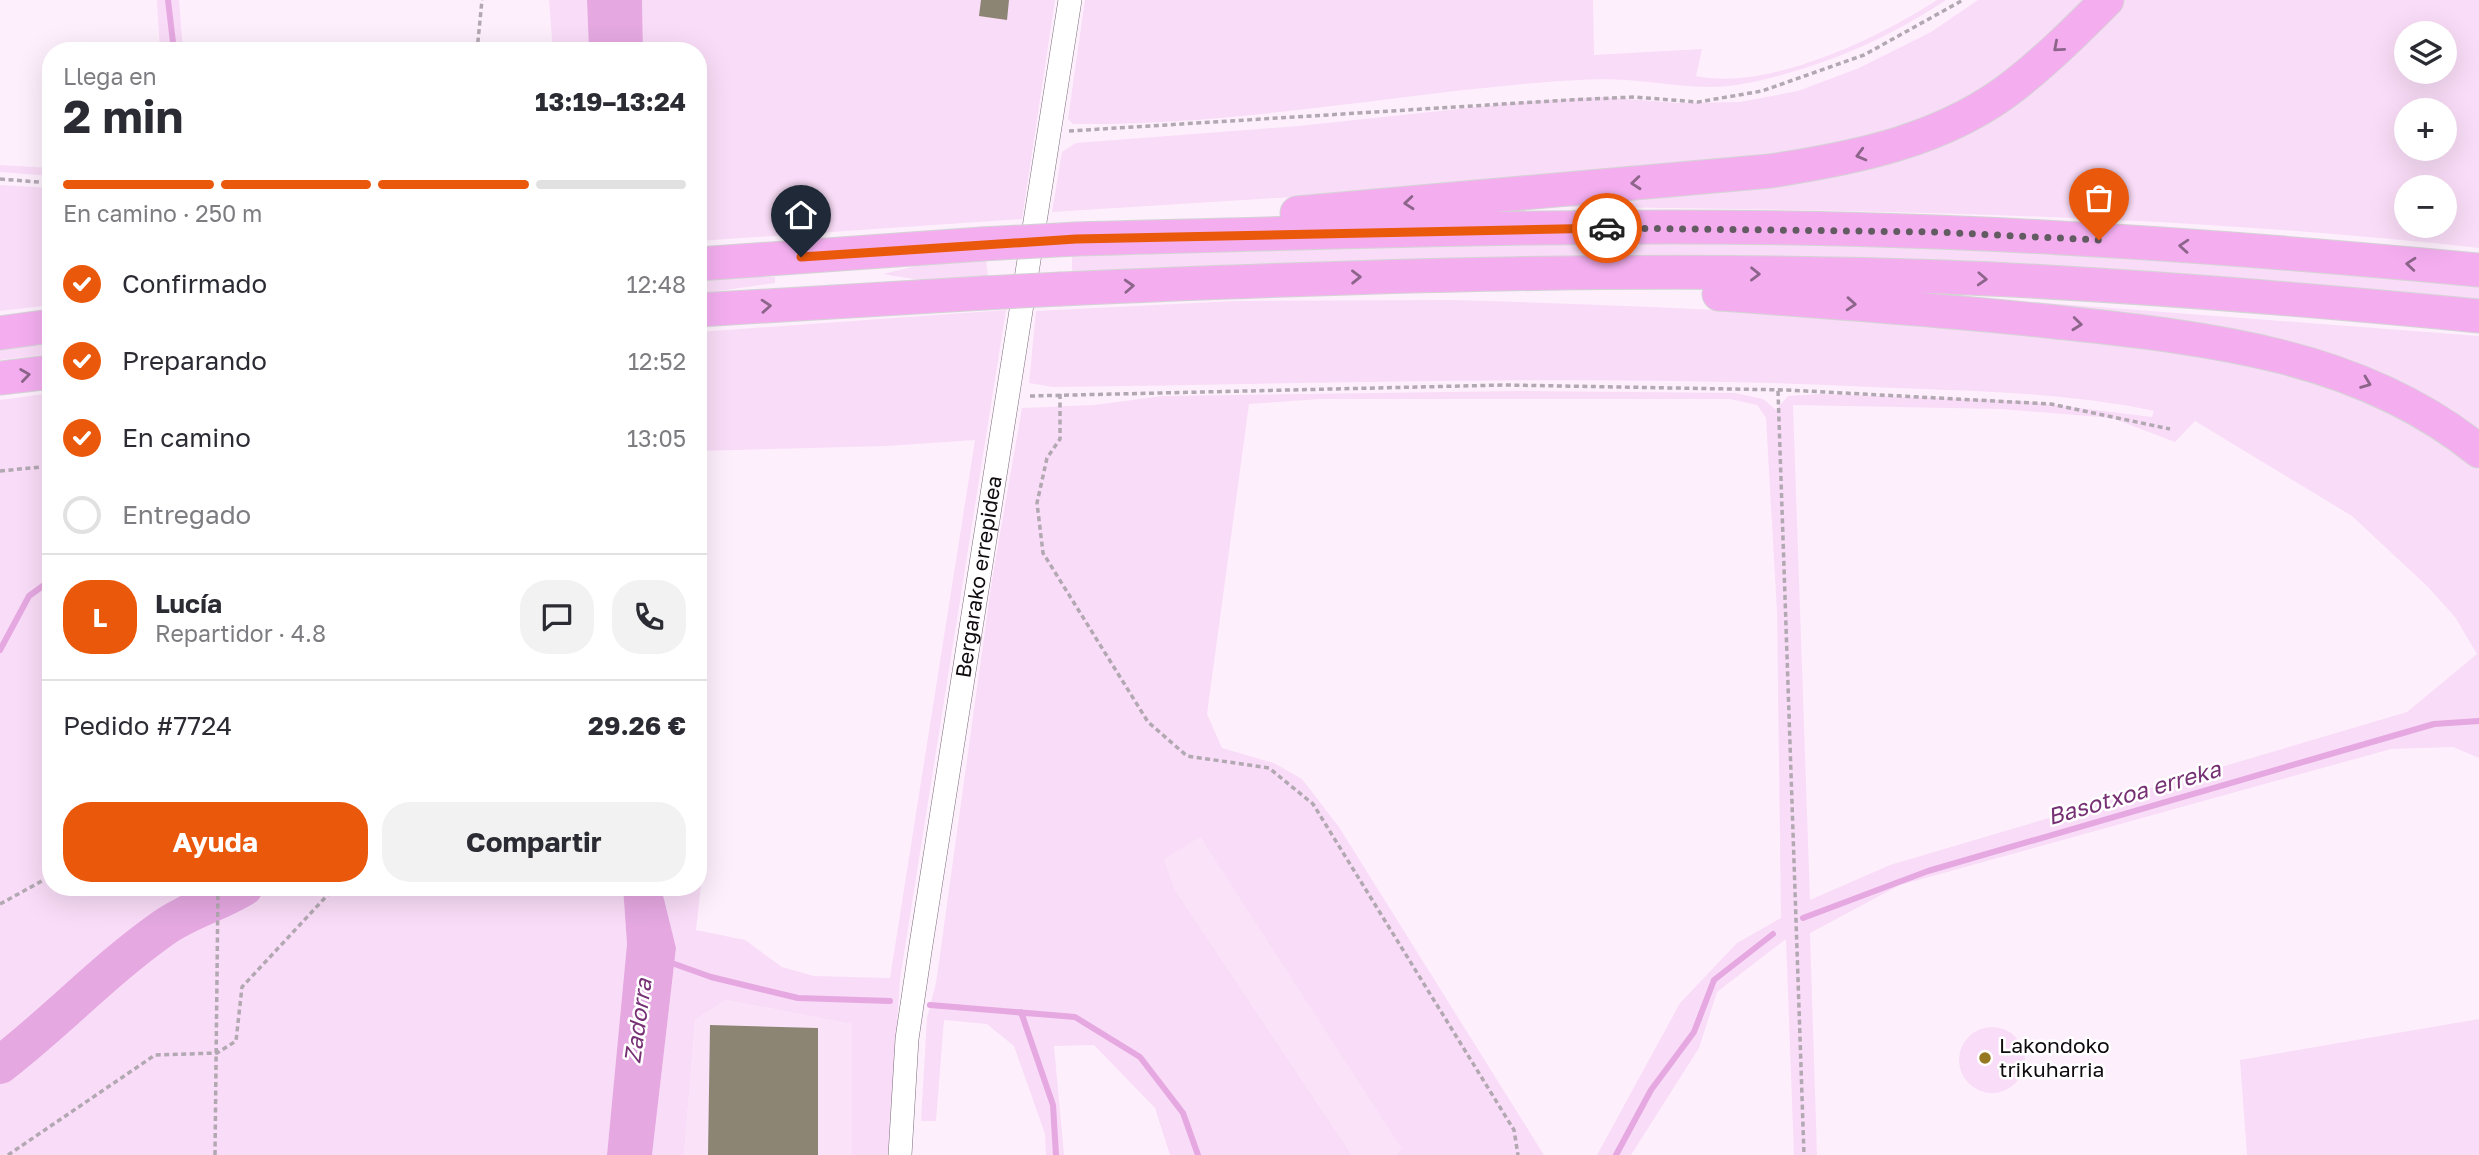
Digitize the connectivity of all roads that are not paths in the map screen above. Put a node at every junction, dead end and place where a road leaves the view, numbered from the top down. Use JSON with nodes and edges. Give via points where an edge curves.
{"nodes":[{"id":1,"x":1070,"y":0,"type":"edge"},
{"id":2,"x":2107,"y":0,"type":"edge"},
{"id":3,"x":1076,"y":239,"type":"junction"},
{"id":4,"x":707,"y":263,"type":"edge"},
{"id":5,"x":2479,"y":270,"type":"edge"},
{"id":6,"x":1465,"y":275,"type":"junction"},
{"id":7,"x":707,"y":309,"type":"edge"},
{"id":8,"x":2479,"y":316,"type":"edge"},
{"id":9,"x":42,"y":327,"type":"edge"},
{"id":10,"x":0,"y":333,"type":"edge"},
{"id":11,"x":42,"y":373,"type":"edge"},
{"id":12,"x":0,"y":378,"type":"edge"},
{"id":13,"x":2479,"y":451,"type":"edge"},
{"id":14,"x":900,"y":1155,"type":"edge"}],
"edges":[{"from":1,"to":14,"type":"street","name":"Bergarako errepidea","via":[[907,1039]]},
{"from":2,"to":3,"type":"highway","one_way":true,"via":[[2014,86],[1959,119],[1907,142],[1842,160],[1770,171],[1271,215]]},
{"from":3,"to":4,"type":"highway","bridge":true},
{"from":5,"to":3,"type":"highway","one_way":true,"via":[[2299,253],[1935,232],[1493,228]]},
{"from":7,"to":6,"type":"highway","one_way":true,"bridge":true,"via":[[1060,289]]},
{"from":6,"to":8,"type":"highway","one_way":true,"via":[[1944,277],[2310,300]]},
{"from":6,"to":13,"type":"highway","one_way":true,"via":[[1966,312],[2193,337],[2302,360],[2374,386],[2422,411]]},
{"from":9,"to":10,"type":"highway"},
{"from":12,"to":11,"type":"highway","one_way":true}]}
